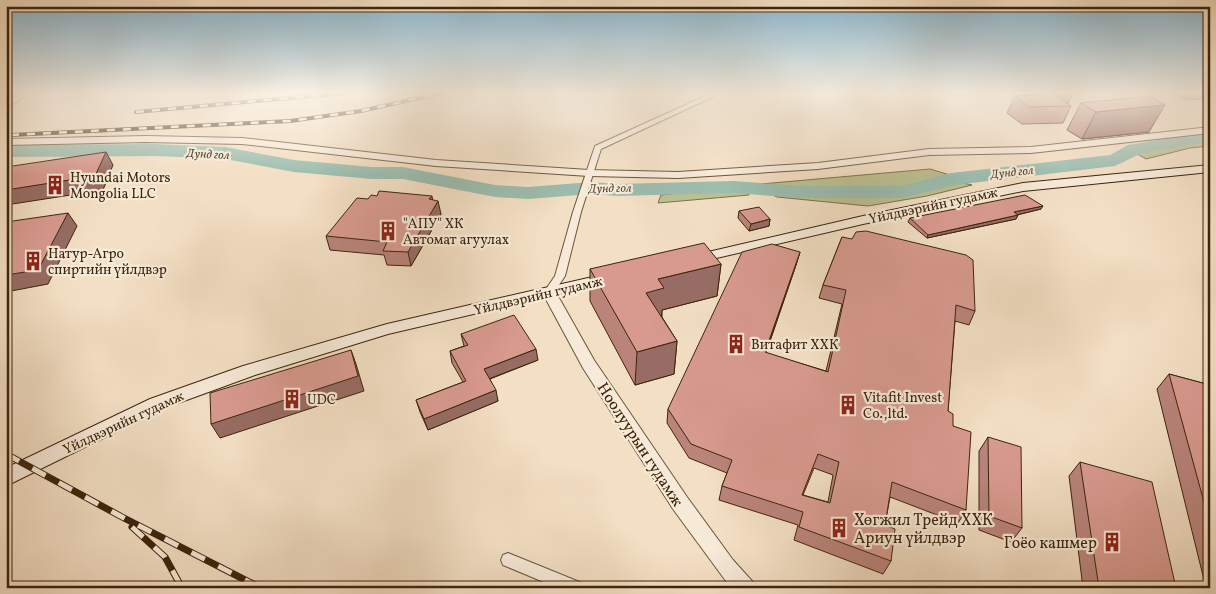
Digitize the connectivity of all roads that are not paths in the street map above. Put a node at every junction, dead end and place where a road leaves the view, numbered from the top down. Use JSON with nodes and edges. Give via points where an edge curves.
{"nodes":[{"id":1,"x":658,"y":121,"type":"edge"},
{"id":2,"x":1210,"y":130,"type":"edge"},
{"id":3,"x":6,"y":142,"type":"edge"},
{"id":4,"x":1210,"y":168,"type":"edge"},
{"id":5,"x":589,"y":175,"type":"junction"},
{"id":6,"x":676,"y":263,"type":"edge"},
{"id":7,"x":627,"y":274,"type":"edge"},
{"id":8,"x":549,"y":292,"type":"junction"},
{"id":9,"x":6,"y":478,"type":"edge"},
{"id":10,"x":508,"y":560,"type":"dead end"},
{"id":11,"x":743,"y":587,"type":"edge"},
{"id":12,"x":577,"y":588,"type":"edge"}],
"edges":[{"from":1,"to":5,"type":"street","via":[[598,148]]},
{"from":2,"to":5,"type":"street","via":[[1031,150],[929,152],[818,166],[678,175]]},
{"from":3,"to":5,"type":"street","via":[[242,141],[436,163]]},
{"from":4,"to":6,"type":"main road","name":"Yйлдвэрийн гудамж","via":[[1023,187]]},
{"from":5,"to":8,"type":"street","via":[[562,270]]},
{"from":7,"to":8,"type":"main road","name":"Yйлдвэрийн гудамж"},
{"from":8,"to":9,"type":"main road","name":"Yйлдвэрийн гудамж","via":[[388,329],[249,370],[156,404]]},
{"from":8,"to":11,"type":"street","name":"Ноолуурын гудамж","via":[[588,364],[680,503]]},
{"from":10,"to":12,"type":"street"}]}
